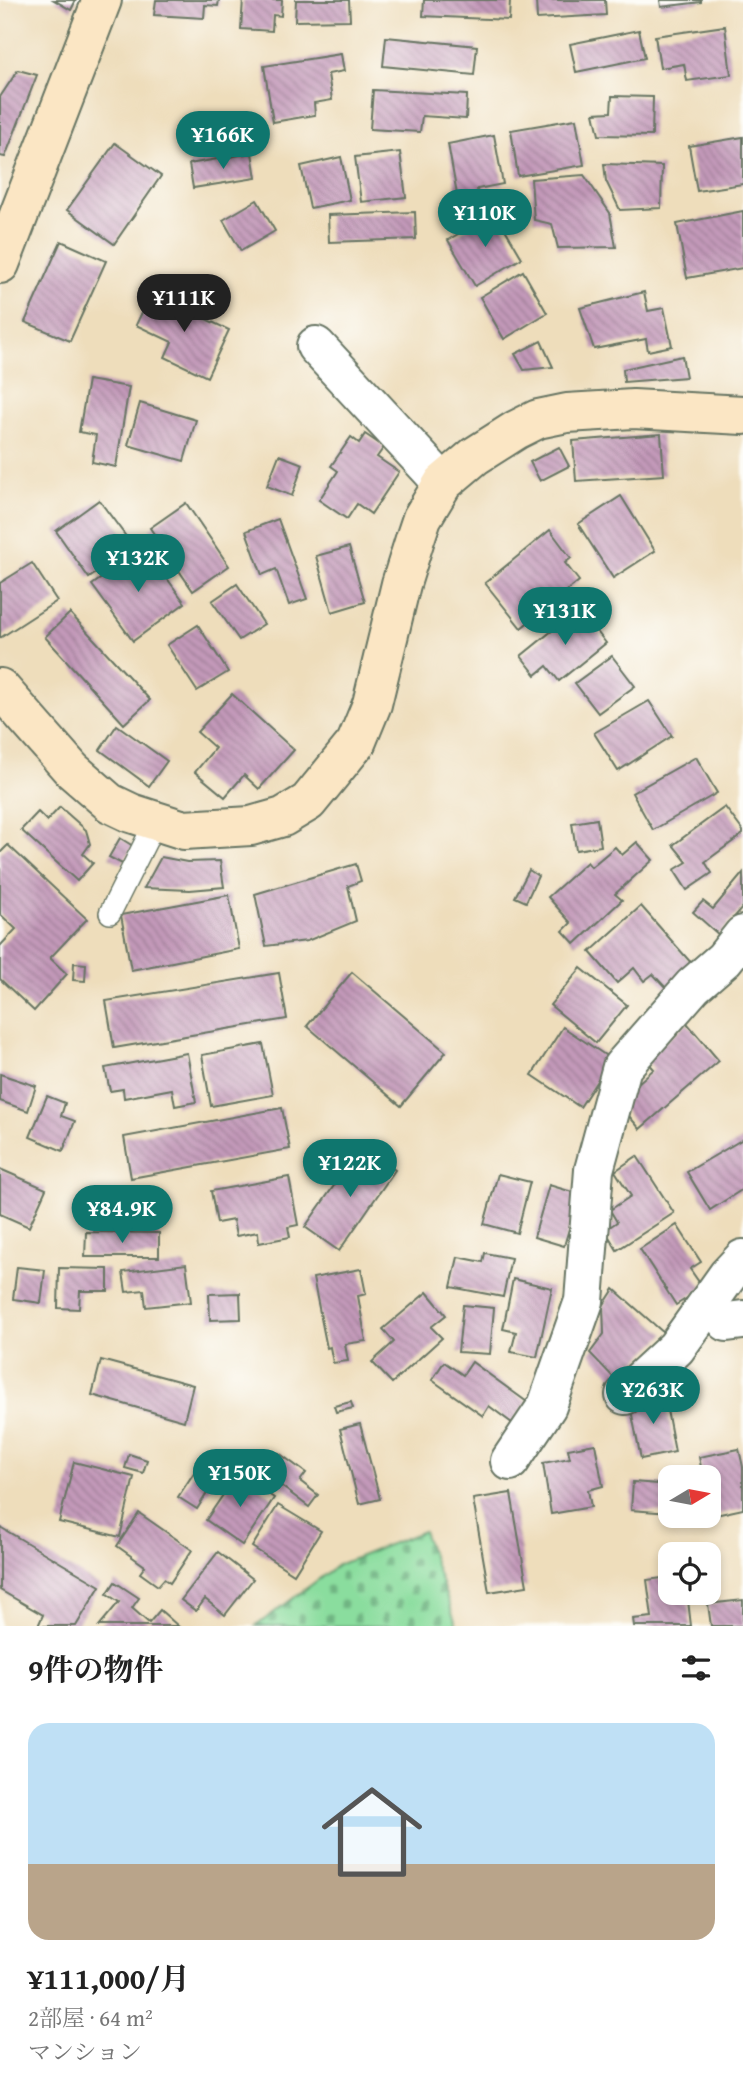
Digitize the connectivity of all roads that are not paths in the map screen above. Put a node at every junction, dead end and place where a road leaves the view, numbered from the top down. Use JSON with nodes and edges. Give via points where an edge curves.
{"nodes":[{"id":1,"x":102,"y":0,"type":"edge"},
{"id":2,"x":0,"y":264,"type":"edge"},
{"id":3,"x":316,"y":346,"type":"dead end"},
{"id":4,"x":743,"y":415,"type":"edge"},
{"id":5,"x":443,"y":483,"type":"junction"},
{"id":6,"x":0,"y":688,"type":"edge"},
{"id":7,"x":156,"y":821,"type":"junction"},
{"id":8,"x":110,"y":913,"type":"dead end"},
{"id":9,"x":743,"y":935,"type":"edge"},
{"id":10,"x":743,"y":1259,"type":"edge"},
{"id":11,"x":625,"y":1395,"type":"dead end"},
{"id":12,"x":510,"y":1461,"type":"dead end"}],
"edges":[{"from":1,"to":2,"type":"street"},
{"from":3,"to":5,"type":"street"},
{"from":4,"to":5,"type":"street","via":[[633,409],[538,419],[475,456]]},
{"from":5,"to":7,"type":"street","via":[[415,539],[372,704],[356,743],[323,785],[308,802],[283,817],[251,826],[184,831]]},
{"from":6,"to":7,"type":"street","via":[[72,771],[110,803]]},
{"from":7,"to":8,"type":"lane"},
{"from":9,"to":12,"type":"street","via":[[622,1067],[594,1170],[584,1301],[547,1406]]},
{"from":10,"to":11,"type":"street","via":[[676,1348]]}]}
